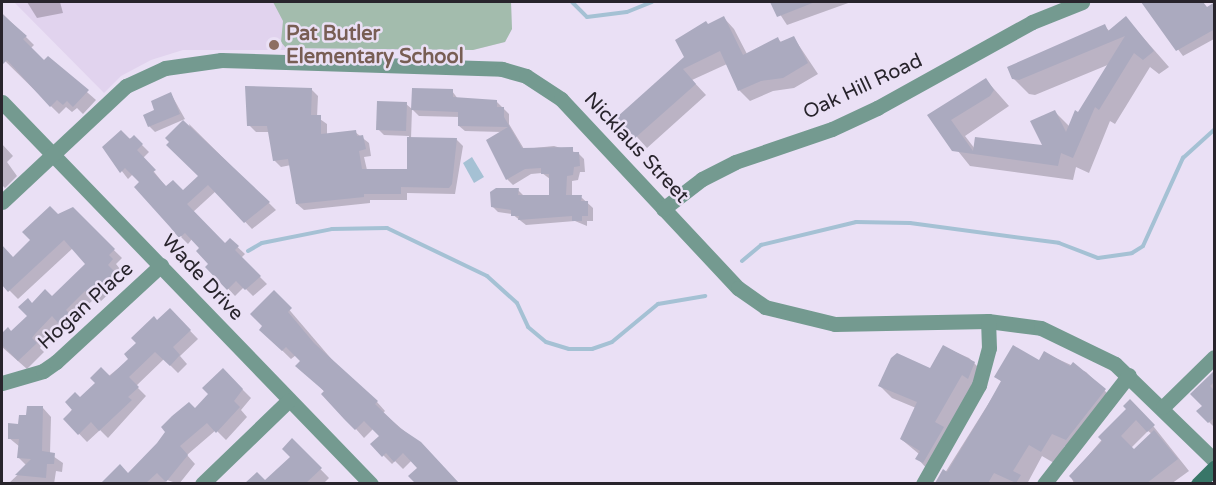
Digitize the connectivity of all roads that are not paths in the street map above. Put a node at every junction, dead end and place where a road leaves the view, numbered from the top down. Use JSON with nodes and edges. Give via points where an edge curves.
{"nodes":[{"id":1,"x":1082,"y":2,"type":"edge"},
{"id":2,"x":2,"y":102,"type":"edge"},
{"id":3,"x":53,"y":153,"type":"junction"},
{"id":4,"x":2,"y":202,"type":"edge"},
{"id":5,"x":663,"y":209,"type":"junction"},
{"id":6,"x":161,"y":265,"type":"junction"},
{"id":7,"x":988,"y":321,"type":"junction"},
{"id":8,"x":1215,"y":357,"type":"edge"},
{"id":9,"x":1129,"y":375,"type":"junction"},
{"id":10,"x":2,"y":383,"type":"edge"},
{"id":11,"x":288,"y":401,"type":"junction"},
{"id":12,"x":1162,"y":407,"type":"junction"},
{"id":13,"x":1215,"y":460,"type":"edge"},
{"id":14,"x":1215,"y":468,"type":"edge"},
{"id":15,"x":202,"y":483,"type":"edge"},
{"id":16,"x":371,"y":483,"type":"edge"},
{"id":17,"x":922,"y":483,"type":"edge"},
{"id":18,"x":1044,"y":483,"type":"edge"},
{"id":19,"x":1198,"y":483,"type":"edge"}],
"edges":[{"from":1,"to":5,"type":"street","name":"Oak Hill Road","via":[[1032,22],[832,129],[735,162],[702,178]]},
{"from":2,"to":3,"type":"street","name":"Wade Drive"},
{"from":3,"to":4,"type":"street","name":"Nicklaus Street"},
{"from":3,"to":5,"type":"street","name":"Nicklaus Street","via":[[137,79],[188,63],[221,60],[459,65],[502,69],[550,90]]},
{"from":3,"to":6,"type":"street","name":"Wade Drive"},
{"from":5,"to":7,"type":"street","name":"Nicklaus Street","via":[[738,288],[779,314],[835,324]]},
{"from":6,"to":10,"type":"street","name":"Hogan Place","via":[[56,362],[43,371]]},
{"from":6,"to":11,"type":"street","name":"Wade Drive"},
{"from":7,"to":9,"type":"street","name":"Nicklaus Street","via":[[1017,323],[1057,334],[1097,352]]},
{"from":7,"to":17,"type":"street","via":[[989,348],[979,385]]},
{"from":8,"to":12,"type":"street"},
{"from":9,"to":12,"type":"street","name":"Nicklaus Street"},
{"from":9,"to":18,"type":"street"},
{"from":11,"to":15,"type":"street"},
{"from":11,"to":16,"type":"street","name":"Wade Drive"},
{"from":12,"to":13,"type":"street","name":"Nicklaus Street"},
{"from":14,"to":19,"type":"main road"}]}
